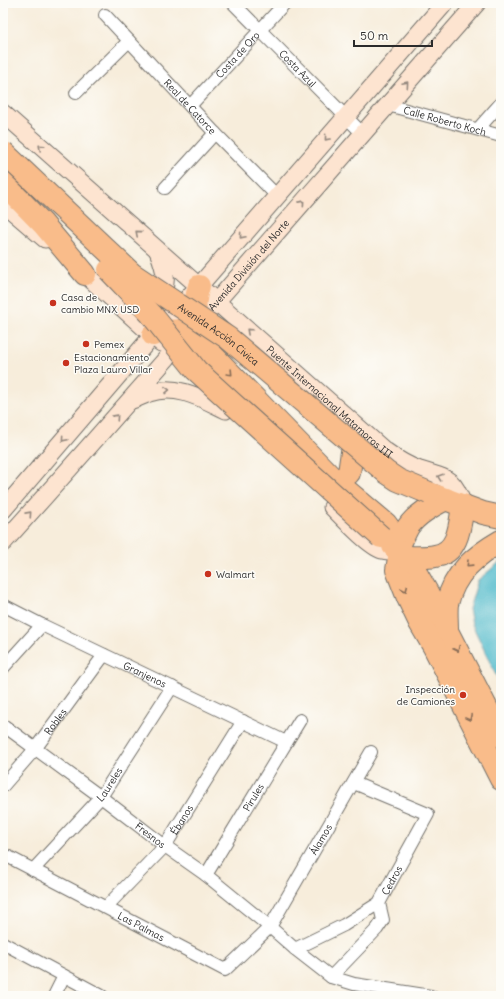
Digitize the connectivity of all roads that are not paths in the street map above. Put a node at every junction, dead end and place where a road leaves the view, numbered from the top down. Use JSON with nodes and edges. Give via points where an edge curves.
{"nodes":[{"id":1,"x":233,"y":3,"type":"edge"},
{"id":2,"x":285,"y":3,"type":"edge"},
{"id":3,"x":445,"y":3,"type":"edge"},
{"id":4,"x":477,"y":3,"type":"edge"},
{"id":5,"x":105,"y":15,"type":"dead end"},
{"id":6,"x":260,"y":31,"type":"junction"},
{"id":7,"x":129,"y":41,"type":"junction"},
{"id":8,"x":76,"y":93,"type":"dead end"},
{"id":9,"x":501,"y":103,"type":"edge"},
{"id":10,"x":388,"y":104,"type":"junction"},
{"id":11,"x":190,"y":106,"type":"junction"},
{"id":12,"x":3,"y":113,"type":"edge"},
{"id":13,"x":346,"y":117,"type":"junction"},
{"id":14,"x":478,"y":129,"type":"junction"},
{"id":15,"x":215,"y":133,"type":"junction"},
{"id":16,"x":363,"y":134,"type":"junction"},
{"id":17,"x":501,"y":136,"type":"edge"},
{"id":18,"x":3,"y":152,"type":"edge"},
{"id":19,"x":3,"y":171,"type":"edge"},
{"id":20,"x":165,"y":188,"type":"dead end"},
{"id":21,"x":7,"y":193,"type":"edge"},
{"id":22,"x":277,"y":196,"type":"junction"},
{"id":23,"x":158,"y":250,"type":"junction"},
{"id":24,"x":85,"y":274,"type":"joint"},
{"id":25,"x":199,"y":286,"type":"junction"},
{"id":26,"x":216,"y":302,"type":"junction"},
{"id":27,"x":118,"y":304,"type":"junction"},
{"id":28,"x":194,"y":326,"type":"junction"},
{"id":29,"x":153,"y":335,"type":"junction"},
{"id":30,"x":170,"y":352,"type":"junction"},
{"id":31,"x":130,"y":401,"type":"junction"},
{"id":32,"x":226,"y":410,"type":"junction"},
{"id":33,"x":352,"y":452,"type":"junction"},
{"id":34,"x":335,"y":481,"type":"junction"},
{"id":35,"x":443,"y":500,"type":"junction"},
{"id":36,"x":3,"y":510,"type":"edge"},
{"id":37,"x":501,"y":517,"type":"edge"},
{"id":38,"x":501,"y":541,"type":"edge"},
{"id":39,"x":3,"y":543,"type":"edge"},
{"id":40,"x":396,"y":549,"type":"junction"},
{"id":41,"x":3,"y":605,"type":"edge"},
{"id":42,"x":42,"y":625,"type":"junction"},
{"id":43,"x":447,"y":629,"type":"junction"},
{"id":44,"x":104,"y":655,"type":"junction"},
{"id":45,"x":3,"y":668,"type":"edge"},
{"id":46,"x":172,"y":688,"type":"junction"},
{"id":47,"x":300,"y":720,"type":"dead end"},
{"id":48,"x":243,"y":721,"type":"junction"},
{"id":49,"x":3,"y":725,"type":"edge"},
{"id":50,"x":501,"y":736,"type":"edge"},
{"id":51,"x":286,"y":742,"type":"junction"},
{"id":52,"x":35,"y":749,"type":"junction"},
{"id":53,"x":371,"y":752,"type":"dead end"},
{"id":54,"x":501,"y":778,"type":"edge"},
{"id":55,"x":354,"y":783,"type":"junction"},
{"id":56,"x":3,"y":786,"type":"edge"},
{"id":57,"x":101,"y":797,"type":"junction"},
{"id":58,"x":165,"y":846,"type":"junction"},
{"id":59,"x":3,"y":854,"type":"edge"},
{"id":60,"x":33,"y":870,"type":"junction"},
{"id":61,"x":206,"y":875,"type":"junction"},
{"id":62,"x":379,"y":903,"type":"junction"},
{"id":63,"x":106,"y":907,"type":"junction"},
{"id":64,"x":270,"y":927,"type":"junction"},
{"id":65,"x":3,"y":943,"type":"edge"},
{"id":66,"x":295,"y":949,"type":"junction"},
{"id":67,"x":64,"y":976,"type":"junction"},
{"id":68,"x":331,"y":976,"type":"junction"},
{"id":69,"x":384,"y":993,"type":"edge"},
{"id":70,"x":54,"y":996,"type":"edge"},
{"id":71,"x":102,"y":996,"type":"edge"},
{"id":72,"x":431,"y":996,"type":"edge"}],
"edges":[{"from":1,"to":6,"type":"street","name":"Costa Azul"},
{"from":2,"to":6,"type":"street","name":"Costa de Oro"},
{"from":3,"to":13,"type":"main road"},
{"from":10,"to":4,"type":"main road","name":"Avenida División del Norte","one_way":true},
{"from":5,"to":7,"type":"street","name":"Real de Catorce"},
{"from":6,"to":11,"type":"street","name":"Costa de Oro"},
{"from":6,"to":13,"type":"street","name":"Costa Azul"},
{"from":7,"to":8,"type":"street"},
{"from":7,"to":11,"type":"street","name":"Real de Catorce"},
{"from":9,"to":14,"type":"street"},
{"from":10,"to":14,"type":"street","name":"Calle Roberto Koch"},
{"from":10,"to":16,"type":"main road","name":"Avenida División del Norte"},
{"from":11,"to":15,"type":"street","name":"Real de Catorce"},
{"from":23,"to":12,"type":"main road","one_way":true},
{"from":13,"to":16,"type":"street","name":"Costa Azul"},
{"from":13,"to":22,"type":"main road","one_way":true},
{"from":14,"to":17,"type":"street","name":"Calle Roberto Koch"},
{"from":15,"to":20,"type":"street"},
{"from":15,"to":22,"type":"street","name":"Real de Catorce"},
{"from":26,"to":16,"type":"main road","name":"Avenida División del Norte","one_way":true},
{"from":18,"to":35,"type":"highway","name":"Avenida Acción Civica","bridge":true,"via":[[132,274],[228,338],[386,472]]},
{"from":19,"to":40,"type":"highway","bridge":true,"via":[[122,282],[196,370]]},
{"from":21,"to":24,"type":"highway","via":[[54,236]]},
{"from":22,"to":25,"type":"main road","one_way":true},
{"from":23,"to":25,"type":"main road"},
{"from":23,"to":27,"type":"main road","via":[[166,276],[162,297],[154,304],[142,308]]},
{"from":24,"to":27,"type":"main road"},
{"from":25,"to":26,"type":"main road","name":"Puente Internacional Matamoros III"},
{"from":25,"to":28,"type":"highway"},
{"from":25,"to":29,"type":"main road"},
{"from":26,"to":28,"type":"main road","name":"Avenida División del Norte"},
{"from":35,"to":26,"type":"main road","name":"Puente Internacional Matamoros III","one_way":true,"via":[[458,491],[445,478],[418,470],[392,457]]},
{"from":27,"to":29,"type":"main road"},
{"from":28,"to":29,"type":"highway"},
{"from":28,"to":30,"type":"main road","name":"Avenida División del Norte"},
{"from":28,"to":33,"type":"highway"},
{"from":28,"to":34,"type":"highway","one_way":true},
{"from":29,"to":30,"type":"main road"},
{"from":29,"to":36,"type":"main road","one_way":true},
{"from":30,"to":31,"type":"main road","name":"Avenida División del Norte"},
{"from":30,"to":32,"type":"main road"},
{"from":31,"to":32,"type":"main road","one_way":true,"via":[[151,392],[172,390],[193,394]]},
{"from":39,"to":31,"type":"main road","name":"Avenida División del Norte","one_way":true},
{"from":32,"to":40,"type":"main road","via":[[372,544],[388,552]]},
{"from":33,"to":34,"type":"highway","via":[[349,473],[341,480]]},
{"from":33,"to":35,"type":"highway","via":[[389,483],[409,495]]},
{"from":34,"to":40,"type":"highway","via":[[386,524],[394,534]]},
{"from":35,"to":37,"type":"highway"},
{"from":35,"to":40,"type":"highway","via":[[414,519]]},
{"from":35,"to":40,"type":"highway","via":[[459,532],[452,547],[436,556]]},
{"from":38,"to":43,"type":"highway","one_way":true,"via":[[468,564],[458,577],[447,604]]},
{"from":40,"to":43,"type":"highway"},
{"from":40,"to":54,"type":"highway","one_way":true,"via":[[397,570],[408,598]]},
{"from":41,"to":42,"type":"street","name":"Granjenos"},
{"from":42,"to":44,"type":"street","name":"Granjenos"},
{"from":42,"to":45,"type":"street"},
{"from":43,"to":50,"type":"highway","one_way":true},
{"from":44,"to":46,"type":"street","name":"Granjenos"},
{"from":44,"to":52,"type":"street","name":"Robles"},
{"from":46,"to":48,"type":"street","name":"Granjenos"},
{"from":46,"to":57,"type":"street","name":"Laureles"},
{"from":47,"to":51,"type":"street","name":"Pirules"},
{"from":48,"to":51,"type":"street","name":"Granjenos"},
{"from":48,"to":58,"type":"street","name":"Ébanos"},
{"from":49,"to":52,"type":"street","name":"Fresnos"},
{"from":51,"to":61,"type":"street","name":"Pirules"},
{"from":52,"to":56,"type":"street","name":"Robles"},
{"from":52,"to":57,"type":"street","name":"Fresnos"},
{"from":53,"to":55,"type":"street","name":"Álamos"},
{"from":55,"to":62,"type":"street","name":"Cedros","via":[[428,814]]},
{"from":55,"to":64,"type":"street","name":"Álamos"},
{"from":57,"to":58,"type":"street","name":"Fresnos"},
{"from":57,"to":60,"type":"street","name":"Laureles"},
{"from":58,"to":61,"type":"street","name":"Fresnos"},
{"from":58,"to":63,"type":"street","name":"Ébanos"},
{"from":59,"to":60,"type":"street","name":"Las Palmas"},
{"from":60,"to":63,"type":"street","name":"Las Palmas"},
{"from":61,"to":64,"type":"street","name":"Fresnos"},
{"from":62,"to":66,"type":"street","name":"Cedros","via":[[344,925]]},
{"from":62,"to":68,"type":"street","via":[[383,920]]},
{"from":63,"to":64,"type":"street","name":"Las Palmas","via":[[225,970]]},
{"from":64,"to":66,"type":"street","name":"Fresnos"},
{"from":65,"to":67,"type":"street"},
{"from":66,"to":68,"type":"street","name":"Fresnos"},
{"from":67,"to":70,"type":"street"},
{"from":67,"to":71,"type":"street"},
{"from":68,"to":69,"type":"street","name":"Fresnos"},
{"from":69,"to":72,"type":"street","name":"Fresnos"}]}
